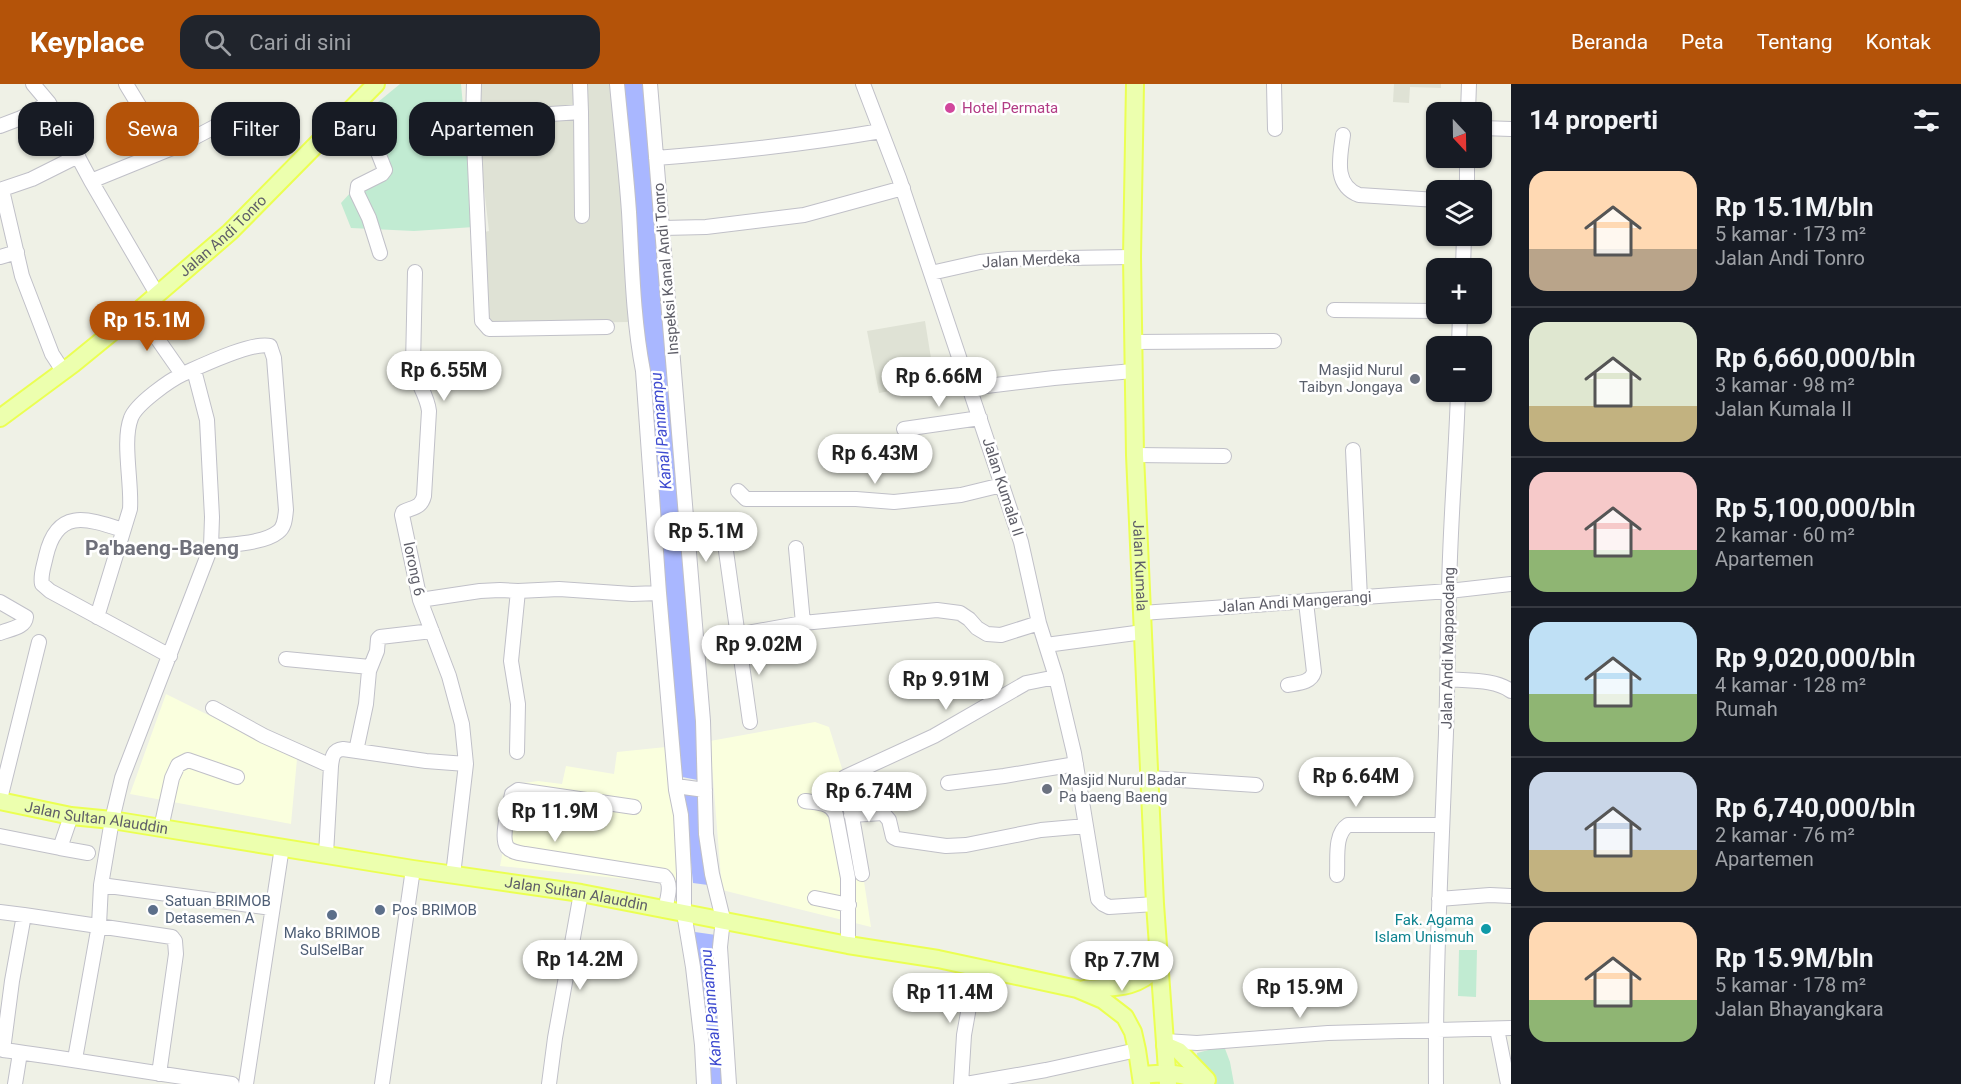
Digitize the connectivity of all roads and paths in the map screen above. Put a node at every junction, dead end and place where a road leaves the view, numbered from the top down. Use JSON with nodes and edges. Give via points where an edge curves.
{"nodes":[{"id":1,"x":33,"y":84,"type":"edge"},
{"id":2,"x":376,"y":84,"type":"edge"},
{"id":3,"x":474,"y":84,"type":"edge"},
{"id":4,"x":580,"y":84,"type":"edge"},
{"id":5,"x":617,"y":84,"type":"edge"},
{"id":6,"x":650,"y":84,"type":"edge"},
{"id":7,"x":863,"y":84,"type":"edge"},
{"id":8,"x":1135,"y":84,"type":"edge"},
{"id":9,"x":1274,"y":84,"type":"edge"},
{"id":10,"x":1469,"y":84,"type":"edge"},
{"id":11,"x":130,"y":85,"type":"edge"},
{"id":12,"x":48,"y":102,"type":"edge"},
{"id":13,"x":139,"y":102,"type":"edge"},
{"id":14,"x":358,"y":102,"type":"edge"},
{"id":15,"x":473,"y":102,"type":"edge"},
{"id":16,"x":1468,"y":102,"type":"edge"},
{"id":17,"x":581,"y":112,"type":"junction"},
{"id":18,"x":555,"y":114,"type":"edge"},
{"id":19,"x":18,"y":119,"type":"edge"},
{"id":20,"x":0,"y":126,"type":"edge"},
{"id":21,"x":1492,"y":128,"type":"edge"},
{"id":22,"x":1275,"y":129,"type":"dead end"},
{"id":23,"x":1511,"y":129,"type":"edge"},
{"id":24,"x":881,"y":131,"type":"junction"},
{"id":25,"x":1343,"y":135,"type":"dead end"},
{"id":26,"x":312,"y":149,"type":"edge"},
{"id":27,"x":78,"y":156,"type":"joint"},
{"id":28,"x":151,"y":156,"type":"edge"},
{"id":29,"x":379,"y":156,"type":"edge"},
{"id":30,"x":475,"y":156,"type":"edge"},
{"id":31,"x":656,"y":158,"type":"junction"},
{"id":32,"x":91,"y":181,"type":"junction"},
{"id":33,"x":903,"y":188,"type":"junction"},
{"id":34,"x":1,"y":190,"type":"edge"},
{"id":35,"x":1426,"y":199,"type":"edge"},
{"id":36,"x":582,"y":216,"type":"dead end"},
{"id":37,"x":663,"y":228,"type":"junction"},
{"id":38,"x":17,"y":252,"type":"junction"},
{"id":39,"x":380,"y":253,"type":"dead end"},
{"id":40,"x":1132,"y":257,"type":"junction"},
{"id":41,"x":0,"y":258,"type":"edge"},
{"id":42,"x":415,"y":272,"type":"dead end"},
{"id":43,"x":931,"y":273,"type":"junction"},
{"id":44,"x":157,"y":294,"type":"junction"},
{"id":45,"x":1334,"y":310,"type":"dead end"},
{"id":46,"x":138,"y":311,"type":"junction"},
{"id":47,"x":1426,"y":311,"type":"edge"},
{"id":48,"x":607,"y":327,"type":"dead end"},
{"id":49,"x":1274,"y":341,"type":"dead end"},
{"id":50,"x":1134,"y":342,"type":"junction"},
{"id":51,"x":63,"y":371,"type":"junction"},
{"id":52,"x":1134,"y":371,"type":"junction"},
{"id":53,"x":188,"y":372,"type":"junction"},
{"id":54,"x":969,"y":388,"type":"junction"},
{"id":55,"x":1458,"y":402,"type":"edge"},
{"id":56,"x":0,"y":418,"type":"edge"},
{"id":57,"x":980,"y":418,"type":"junction"},
{"id":58,"x":904,"y":429,"type":"dead end"},
{"id":59,"x":1353,"y":450,"type":"dead end"},
{"id":60,"x":1135,"y":455,"type":"junction"},
{"id":61,"x":1224,"y":456,"type":"dead end"},
{"id":62,"x":1002,"y":486,"type":"junction"},
{"id":63,"x":738,"y":491,"type":"dead end"},
{"id":64,"x":123,"y":530,"type":"junction"},
{"id":65,"x":211,"y":547,"type":"junction"},
{"id":66,"x":796,"y":548,"type":"dead end"},
{"id":67,"x":726,"y":551,"type":"dead end"},
{"id":68,"x":1511,"y":584,"type":"edge"},
{"id":69,"x":518,"y":591,"type":"junction"},
{"id":70,"x":1449,"y":591,"type":"junction"},
{"id":71,"x":659,"y":593,"type":"junction"},
{"id":72,"x":1360,"y":598,"type":"junction"},
{"id":73,"x":420,"y":600,"type":"junction"},
{"id":74,"x":0,"y":602,"type":"edge"},
{"id":75,"x":1306,"y":602,"type":"junction"},
{"id":76,"x":1142,"y":613,"type":"junction"},
{"id":77,"x":97,"y":617,"type":"junction"},
{"id":78,"x":803,"y":623,"type":"junction"},
{"id":79,"x":1038,"y":623,"type":"junction"},
{"id":80,"x":432,"y":631,"type":"junction"},
{"id":81,"x":1143,"y":632,"type":"junction"},
{"id":82,"x":0,"y":633,"type":"edge"},
{"id":83,"x":736,"y":635,"type":"junction"},
{"id":84,"x":39,"y":642,"type":"dead end"},
{"id":85,"x":1046,"y":645,"type":"junction"},
{"id":86,"x":170,"y":656,"type":"junction"},
{"id":87,"x":286,"y":659,"type":"dead end"},
{"id":88,"x":369,"y":667,"type":"junction"},
{"id":89,"x":1056,"y":677,"type":"junction"},
{"id":90,"x":1449,"y":679,"type":"junction"},
{"id":91,"x":1288,"y":685,"type":"dead end"},
{"id":92,"x":1511,"y":691,"type":"edge"},
{"id":93,"x":213,"y":708,"type":"dead end"},
{"id":94,"x":750,"y":722,"type":"dead end"},
{"id":95,"x":356,"y":751,"type":"junction"},
{"id":96,"x":517,"y":752,"type":"dead end"},
{"id":97,"x":466,"y":764,"type":"junction"},
{"id":98,"x":1076,"y":764,"type":"junction"},
{"id":99,"x":331,"y":766,"type":"junction"},
{"id":100,"x":237,"y":777,"type":"dead end"},
{"id":101,"x":1150,"y":778,"type":"junction"},
{"id":102,"x":948,"y":783,"type":"dead end"},
{"id":103,"x":1256,"y":785,"type":"dead end"},
{"id":104,"x":679,"y":787,"type":"junction"},
{"id":105,"x":703,"y":790,"type":"junction"},
{"id":106,"x":0,"y":800,"type":"edge"},
{"id":107,"x":805,"y":801,"type":"dead end"},
{"id":108,"x":634,"y":807,"type":"dead end"},
{"id":109,"x":851,"y":815,"type":"junction"},
{"id":110,"x":71,"y":816,"type":"junction"},
{"id":111,"x":162,"y":819,"type":"junction"},
{"id":112,"x":112,"y":820,"type":"junction"},
{"id":113,"x":1442,"y":825,"type":"junction"},
{"id":114,"x":1086,"y":826,"type":"junction"},
{"id":115,"x":0,"y":836,"type":"edge"},
{"id":116,"x":282,"y":847,"type":"junction"},
{"id":117,"x":60,"y":848,"type":"junction"},
{"id":118,"x":88,"y":853,"type":"dead end"},
{"id":119,"x":326,"y":854,"type":"junction"},
{"id":120,"x":413,"y":869,"type":"junction"},
{"id":121,"x":862,"y":874,"type":"dead end"},
{"id":122,"x":453,"y":875,"type":"junction"},
{"id":123,"x":1337,"y":875,"type":"dead end"},
{"id":124,"x":101,"y":885,"type":"junction"},
{"id":125,"x":581,"y":893,"type":"junction"},
{"id":126,"x":1511,"y":896,"type":"edge"},
{"id":127,"x":815,"y":898,"type":"dead end"},
{"id":128,"x":1439,"y":899,"type":"junction"},
{"id":129,"x":1155,"y":904,"type":"junction"},
{"id":130,"x":849,"y":905,"type":"junction"},
{"id":131,"x":272,"y":908,"type":"junction"},
{"id":132,"x":665,"y":910,"type":"junction"},
{"id":133,"x":0,"y":912,"type":"edge"},
{"id":134,"x":684,"y":913,"type":"junction"},
{"id":135,"x":24,"y":915,"type":"junction"},
{"id":136,"x":723,"y":919,"type":"junction"},
{"id":137,"x":99,"y":925,"type":"junction"},
{"id":138,"x":848,"y":945,"type":"junction"},
{"id":139,"x":1159,"y":966,"type":"junction"},
{"id":140,"x":976,"y":968,"type":"junction"},
{"id":141,"x":6,"y":980,"type":"edge"},
{"id":142,"x":1077,"y":989,"type":"junction"},
{"id":143,"x":1504,"y":1028,"type":"edge"},
{"id":144,"x":1435,"y":1029,"type":"junction"},
{"id":145,"x":1165,"y":1043,"type":"junction"},
{"id":146,"x":2,"y":1050,"type":"edge"},
{"id":147,"x":1137,"y":1050,"type":"junction"},
{"id":148,"x":20,"y":1053,"type":"junction"},
{"id":149,"x":75,"y":1059,"type":"junction"},
{"id":150,"x":159,"y":1074,"type":"junction"},
{"id":151,"x":1168,"y":1078,"type":"edge"},
{"id":152,"x":1019,"y":1079,"type":"edge"},
{"id":153,"x":1142,"y":1079,"type":"edge"},
{"id":154,"x":15,"y":1084,"type":"edge"},
{"id":155,"x":232,"y":1084,"type":"edge"},
{"id":156,"x":246,"y":1084,"type":"edge"},
{"id":157,"x":381,"y":1084,"type":"edge"},
{"id":158,"x":549,"y":1084,"type":"edge"},
{"id":159,"x":704,"y":1084,"type":"edge"},
{"id":160,"x":729,"y":1084,"type":"edge"},
{"id":161,"x":961,"y":1084,"type":"edge"},
{"id":162,"x":966,"y":1084,"type":"edge"},
{"id":163,"x":1203,"y":1084,"type":"edge"},
{"id":164,"x":1211,"y":1084,"type":"edge"},
{"id":165,"x":1436,"y":1084,"type":"edge"},
{"id":166,"x":1508,"y":1084,"type":"edge"}],
"edges":[{"from":1,"to":12,"type":"street"},
{"from":2,"to":14,"type":"main road","name":"Jalan Andi Tonro"},
{"from":3,"to":15,"type":"street"},
{"from":4,"to":17,"type":"street"},
{"from":5,"to":71,"type":"street"},
{"from":6,"to":31,"type":"street","name":"Inspeksi Kanal Andi Tonro"},
{"from":7,"to":24,"type":"street","name":"Jalan Kumala II"},
{"from":8,"to":40,"type":"main road","name":"Jalan Kumala"},
{"from":9,"to":22,"type":"street"},
{"from":10,"to":16,"type":"street"},
{"from":11,"to":13,"type":"street"},
{"from":17,"to":18,"type":"street"},
{"from":17,"to":36,"type":"street"},
{"from":19,"to":20,"type":"street"},
{"from":21,"to":23,"type":"street"},
{"from":24,"to":31,"type":"street","via":[[726,153]]},
{"from":24,"to":33,"type":"street","name":"Jalan Kumala II"},
{"from":25,"to":35,"type":"street","via":[[1340,173],[1349,190],[1359,195]]},
{"from":26,"to":44,"type":"main road","name":"Jalan Andi Tonro","via":[[230,232]]},
{"from":27,"to":32,"type":"street"},
{"from":27,"to":34,"type":"street"},
{"from":28,"to":32,"type":"street"},
{"from":29,"to":39,"type":"street","via":[[385,170],[358,186],[357,193]]},
{"from":30,"to":48,"type":"street","via":[[482,321],[489,328]]},
{"from":31,"to":37,"type":"street","name":"Inspeksi Kanal Andi Tonro"},
{"from":32,"to":44,"type":"street"},
{"from":33,"to":37,"type":"street","via":[[804,215]]},
{"from":33,"to":43,"type":"street","name":"Jalan Kumala II"},
{"from":34,"to":38,"type":"street"},
{"from":37,"to":105,"type":"street","name":"Inspeksi Kanal Andi Tonro","via":[[703,721]]},
{"from":38,"to":41,"type":"street"},
{"from":38,"to":51,"type":"street","via":[[22,276],[52,354]]},
{"from":40,"to":43,"type":"street","name":"Jalan Merdeka","via":[[1008,259]]},
{"from":40,"to":50,"type":"main road","name":"Jalan Kumala"},
{"from":42,"to":73,"type":"street","name":"lorong 6","via":[[413,365],[429,411],[423,502],[402,515]]},
{"from":43,"to":54,"type":"street","name":"Jalan Kumala II"},
{"from":44,"to":46,"type":"main road","name":"Jalan Andi Tonro"},
{"from":45,"to":47,"type":"street"},
{"from":46,"to":51,"type":"main road","name":"Jalan Andi Tonro"},
{"from":46,"to":53,"type":"street"},
{"from":49,"to":50,"type":"street"},
{"from":50,"to":52,"type":"main road","name":"Jalan Kumala"},
{"from":51,"to":56,"type":"main road","name":"Jalan Andi Tonro"},
{"from":52,"to":54,"type":"street"},
{"from":52,"to":60,"type":"main road","name":"Jalan Kumala"},
{"from":53,"to":64,"type":"street","via":[[144,401],[131,416],[130,509]]},
{"from":53,"to":65,"type":"street","via":[[207,420]]},
{"from":53,"to":65,"type":"street","via":[[264,344],[270,346],[274,358],[286,510],[283,526],[278,532],[253,541]]},
{"from":54,"to":57,"type":"street","name":"Jalan Kumala II"},
{"from":55,"to":70,"type":"street","name":"Jalan Andi Mappaodang"},
{"from":57,"to":58,"type":"street"},
{"from":57,"to":62,"type":"street","name":"Jalan Kumala II"},
{"from":59,"to":72,"type":"street"},
{"from":60,"to":61,"type":"street"},
{"from":60,"to":76,"type":"main road","name":"Jalan Kumala"},
{"from":62,"to":63,"type":"street","via":[[894,502],[746,500]]},
{"from":62,"to":79,"type":"street","name":"Jalan Kumala II","via":[[1021,542]]},
{"from":64,"to":77,"type":"street"},
{"from":64,"to":77,"type":"street","via":[[80,519],[58,528],[48,545],[42,584]]},
{"from":65,"to":86,"type":"street"},
{"from":66,"to":78,"type":"street"},
{"from":67,"to":83,"type":"street"},
{"from":68,"to":70,"type":"street","name":"Jalan Andi Mangerangi"},
{"from":69,"to":71,"type":"street"},
{"from":69,"to":73,"type":"street","via":[[480,591]]},
{"from":69,"to":96,"type":"street","via":[[511,662],[518,704]]},
{"from":70,"to":72,"type":"street","name":"Jalan Andi Mangerangi"},
{"from":70,"to":90,"type":"street","name":"Jalan Andi Mappaodang"},
{"from":71,"to":104,"type":"street"},
{"from":72,"to":75,"type":"street","name":"Jalan Andi Mangerangi"},
{"from":73,"to":80,"type":"street","name":"lorong 6"},
{"from":74,"to":82,"type":"street","via":[[26,617],[22,625]]},
{"from":75,"to":76,"type":"street","name":"Jalan Andi Mangerangi"},
{"from":75,"to":91,"type":"street","via":[[1314,672],[1309,680]]},
{"from":76,"to":81,"type":"main road","name":"Jalan Kumala"},
{"from":77,"to":86,"type":"street"},
{"from":78,"to":79,"type":"street","via":[[937,610],[960,613],[987,634],[1000,635]]},
{"from":78,"to":83,"type":"street"},
{"from":79,"to":85,"type":"street","name":"Jalan Kumala II"},
{"from":80,"to":88,"type":"street","via":[[380,637]]},
{"from":80,"to":97,"type":"street","name":"lorong 6","via":[[457,701]]},
{"from":81,"to":85,"type":"street"},
{"from":81,"to":101,"type":"main road","name":"Jalan Kumala"},
{"from":83,"to":94,"type":"street"},
{"from":84,"to":106,"type":"street"},
{"from":85,"to":89,"type":"street","name":"Jalan Kumala II"},
{"from":86,"to":112,"type":"street","via":[[130,757]]},
{"from":87,"to":88,"type":"street"},
{"from":88,"to":95,"type":"street"},
{"from":89,"to":98,"type":"street","name":"Jalan Kumala II"},
{"from":89,"to":109,"type":"street","via":[[1026,683],[934,736],[845,777]]},
{"from":90,"to":92,"type":"street","via":[[1505,686]]},
{"from":90,"to":113,"type":"street","name":"Jalan Andi Mappaodang"},
{"from":93,"to":99,"type":"street"},
{"from":95,"to":97,"type":"street"},
{"from":95,"to":99,"type":"street","via":[[337,751]]},
{"from":97,"to":122,"type":"street","name":"lorong 6"},
{"from":98,"to":102,"type":"street"},
{"from":98,"to":114,"type":"street","name":"Jalan Kumala II"},
{"from":99,"to":119,"type":"street"},
{"from":100,"to":111,"type":"street","via":[[188,760],[178,765]]},
{"from":101,"to":103,"type":"street"},
{"from":101,"to":129,"type":"main road","name":"Jalan Kumala"},
{"from":104,"to":105,"type":"street"},
{"from":104,"to":134,"type":"street"},
{"from":105,"to":136,"type":"street","name":"Inspeksi Kanal Andi Tonro","via":[[709,855]]},
{"from":106,"to":110,"type":"main road","name":"Jalan Sultan Alauddin"},
{"from":107,"to":130,"type":"street","via":[[828,804],[834,810],[848,878]]},
{"from":108,"to":132,"type":"street","via":[[518,789],[512,794],[504,842],[525,854],[664,876],[669,884]]},
{"from":109,"to":114,"type":"street","via":[[883,813],[893,837],[946,846]]},
{"from":109,"to":121,"type":"street"},
{"from":110,"to":112,"type":"main road","name":"Jalan Sultan Alauddin"},
{"from":110,"to":117,"type":"street"},
{"from":111,"to":112,"type":"main road","name":"Jalan Sultan Alauddin"},
{"from":111,"to":116,"type":"main road","name":"Jalan Sultan Alauddin"},
{"from":112,"to":124,"type":"street"},
{"from":113,"to":123,"type":"street","via":[[1348,825],[1339,839]]},
{"from":113,"to":128,"type":"street","name":"Jalan Andi Mappaodang"},
{"from":114,"to":129,"type":"street","name":"Jalan Kumala II","via":[[1100,902],[1109,907]]},
{"from":115,"to":117,"type":"street"},
{"from":116,"to":119,"type":"main road","name":"Jalan Sultan Alauddin"},
{"from":116,"to":131,"type":"street"},
{"from":117,"to":118,"type":"street"},
{"from":119,"to":120,"type":"main road","name":"Jalan Sultan Alauddin"},
{"from":120,"to":122,"type":"main road","name":"Jalan Sultan Alauddin"},
{"from":120,"to":157,"type":"street"},
{"from":122,"to":125,"type":"main road","name":"Jalan Sultan Alauddin"},
{"from":124,"to":131,"type":"street"},
{"from":124,"to":137,"type":"street"},
{"from":125,"to":132,"type":"main road","name":"Jalan Sultan Alauddin"},
{"from":125,"to":158,"type":"street"},
{"from":126,"to":128,"type":"street"},
{"from":127,"to":130,"type":"street"},
{"from":128,"to":144,"type":"street","name":"Jalan Andi Mappaodang"},
{"from":129,"to":139,"type":"main road","name":"Jalan Kumala"},
{"from":130,"to":138,"type":"street"},
{"from":131,"to":156,"type":"street"},
{"from":132,"to":134,"type":"main road","name":"Jalan Sultan Alauddin"},
{"from":133,"to":135,"type":"street"},
{"from":134,"to":136,"type":"main road","name":"Jalan Sultan Alauddin"},
{"from":134,"to":159,"type":"street"},
{"from":135,"to":137,"type":"street"},
{"from":135,"to":141,"type":"street"},
{"from":136,"to":138,"type":"main road","name":"Jalan Sultan Alauddin"},
{"from":136,"to":160,"type":"street","name":"Inspeksi Kanal Andi Tonro","via":[[720,947]]},
{"from":137,"to":149,"type":"street"},
{"from":137,"to":150,"type":"street","via":[[165,935],[174,940],[176,954]]},
{"from":138,"to":140,"type":"main road","name":"Jalan Sultan Alauddin"},
{"from":139,"to":142,"type":"main road","via":[[1132,985]]},
{"from":139,"to":145,"type":"main road","name":"Jalan Kumala"},
{"from":140,"to":142,"type":"main road","name":"Jalan Sultan Alauddin"},
{"from":140,"to":161,"type":"street","via":[[964,1035]]},
{"from":141,"to":146,"type":"street"},
{"from":142,"to":147,"type":"main road","name":"Jalan Sultan Alauddin","via":[[1104,1000],[1125,1017]]},
{"from":143,"to":144,"type":"street"},
{"from":143,"to":166,"type":"street"},
{"from":144,"to":145,"type":"street"},
{"from":144,"to":165,"type":"street","name":"Jalan Andi Mappaodang"},
{"from":145,"to":151,"type":"main road","name":"Jalan Kumala"},
{"from":145,"to":164,"type":"main road","via":[[1179,1051]]},
{"from":146,"to":148,"type":"street"},
{"from":147,"to":152,"type":"street"},
{"from":147,"to":153,"type":"main road"},
{"from":148,"to":149,"type":"street"},
{"from":148,"to":154,"type":"street"},
{"from":149,"to":150,"type":"street"},
{"from":150,"to":155,"type":"street"},
{"from":151,"to":153,"type":"main road"},
{"from":151,"to":163,"type":"main road","via":[[1187,1076]]},
{"from":152,"to":162,"type":"street"}]}
